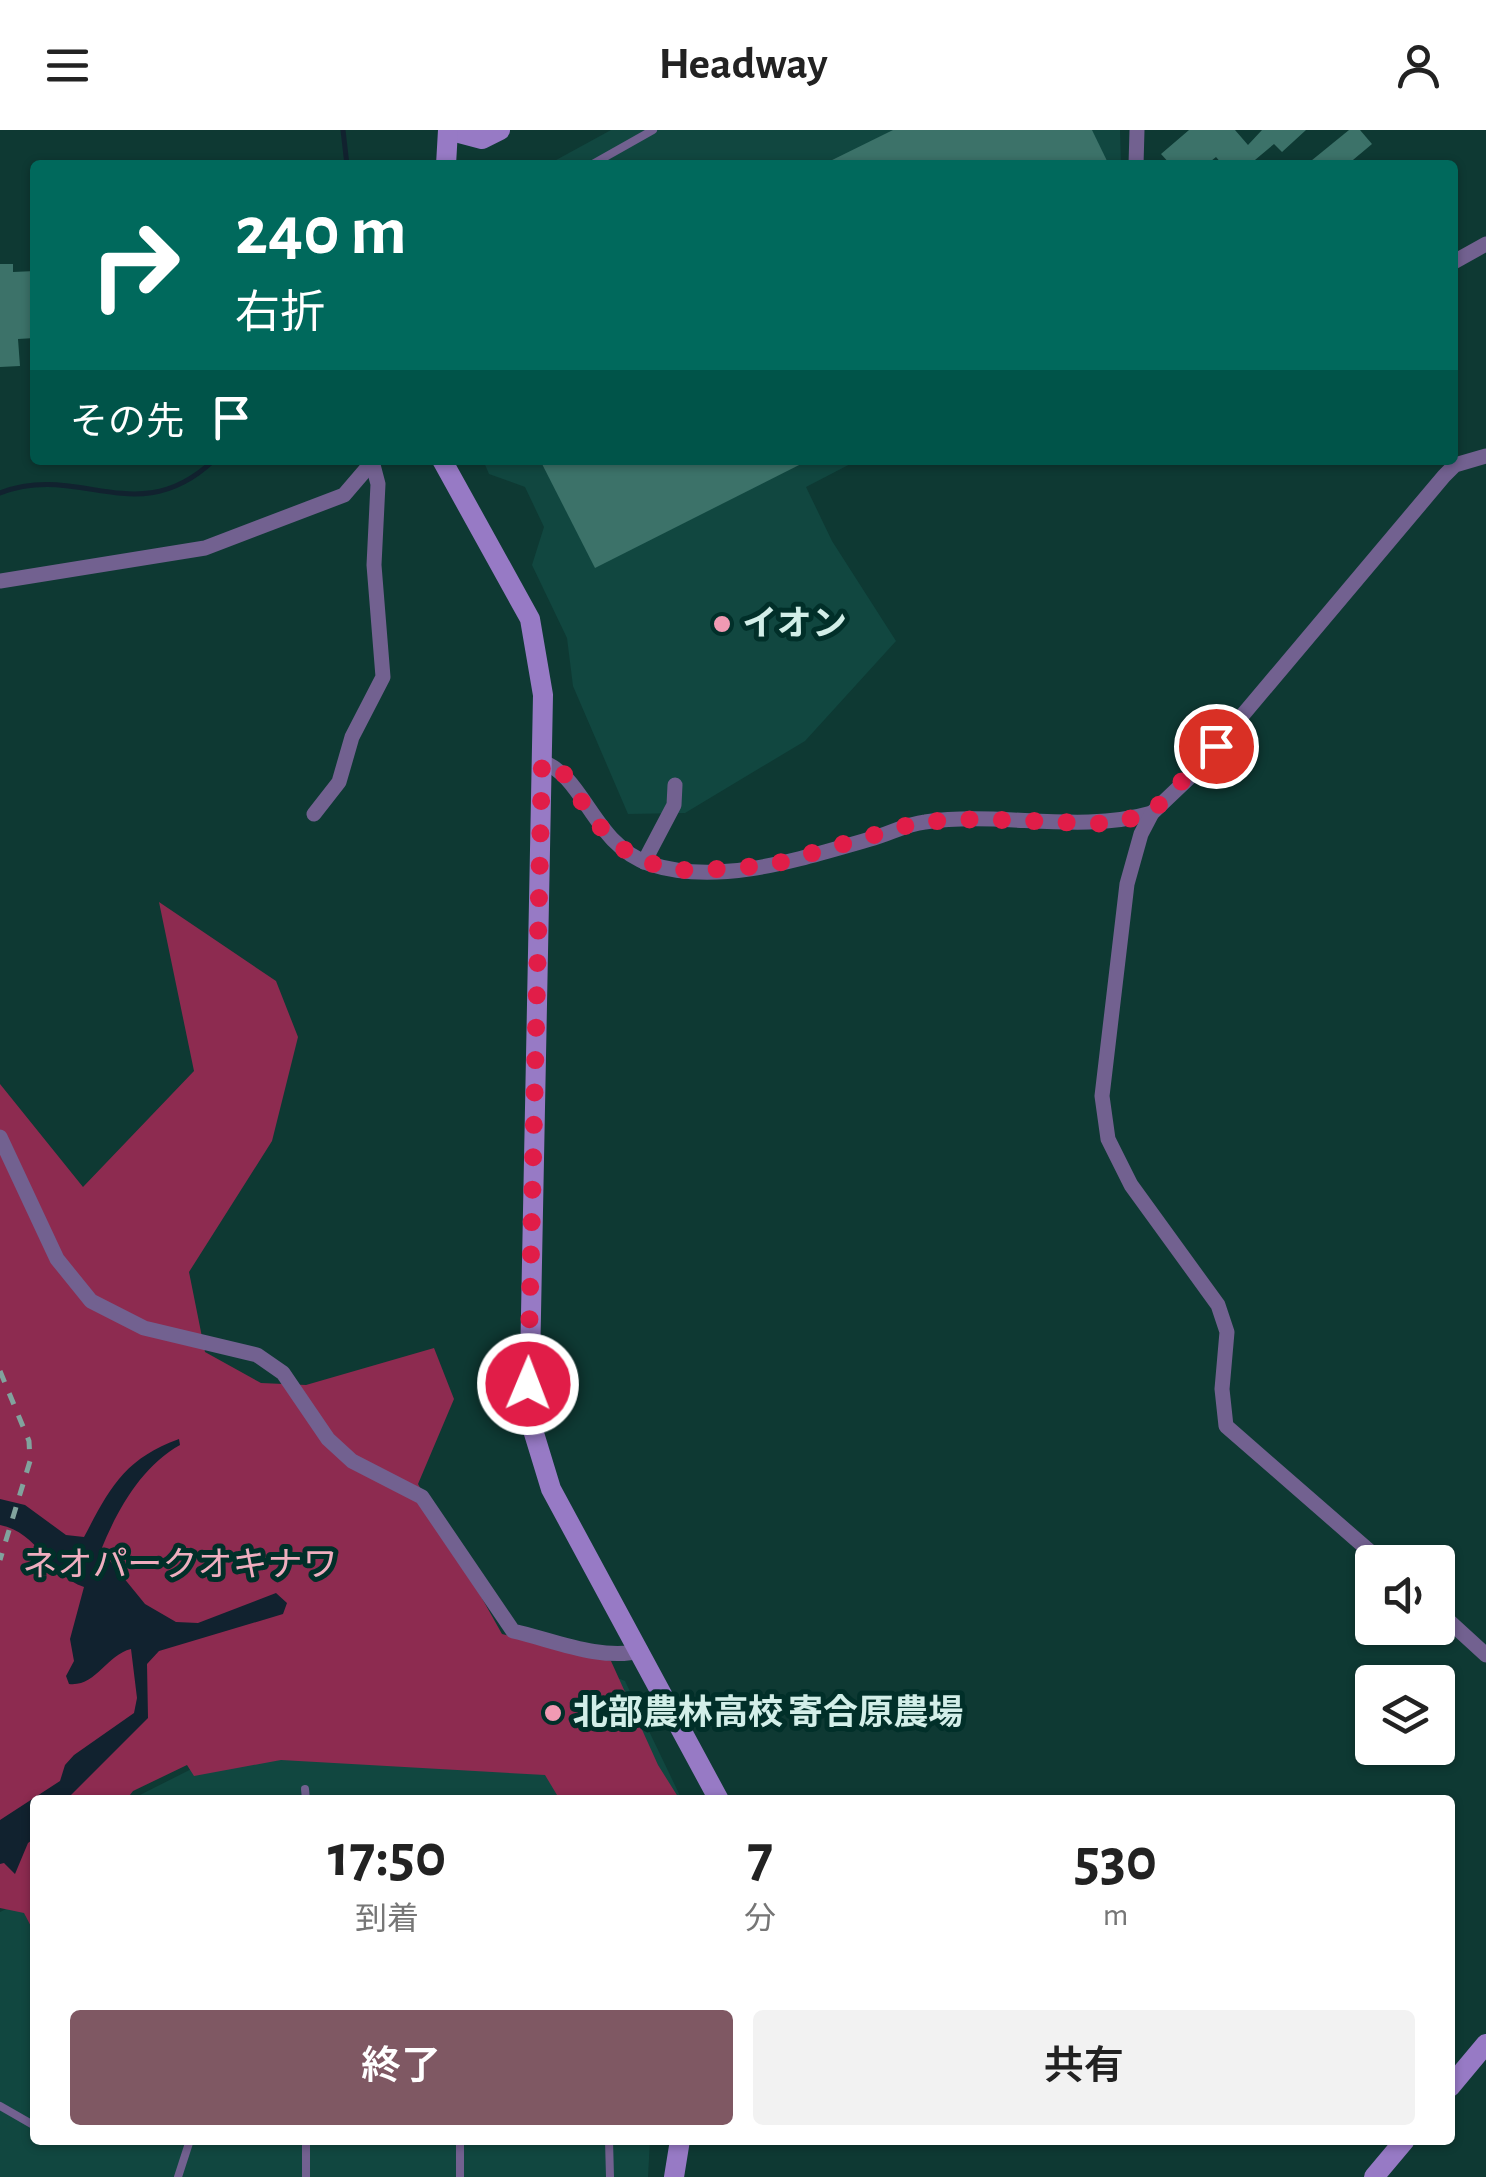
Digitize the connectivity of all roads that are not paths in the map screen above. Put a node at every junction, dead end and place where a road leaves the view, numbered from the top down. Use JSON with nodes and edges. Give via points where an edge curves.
{"nodes":[{"id":1,"x":448,"y":130,"type":"edge"},
{"id":2,"x":500,"y":130,"type":"edge"},
{"id":3,"x":653,"y":130,"type":"edge"},
{"id":4,"x":1137,"y":130,"type":"edge"},
{"id":5,"x":446,"y":160,"type":"edge"},
{"id":6,"x":600,"y":160,"type":"edge"},
{"id":7,"x":1136,"y":160,"type":"edge"},
{"id":8,"x":1486,"y":244,"type":"edge"},
{"id":9,"x":1458,"y":260,"type":"edge"},
{"id":10,"x":1486,"y":456,"type":"edge"},
{"id":11,"x":1458,"y":463,"type":"edge"},
{"id":12,"x":371,"y":465,"type":"edge"},
{"id":13,"x":375,"y":465,"type":"edge"},
{"id":14,"x":445,"y":465,"type":"edge"},
{"id":15,"x":1454,"y":465,"type":"edge"},
{"id":16,"x":0,"y":582,"type":"edge"},
{"id":17,"x":542,"y":762,"type":"junction"},
{"id":18,"x":675,"y":786,"type":"dead end"},
{"id":19,"x":1152,"y":812,"type":"junction"},
{"id":20,"x":314,"y":814,"type":"dead end"},
{"id":21,"x":644,"y":862,"type":"junction"},
{"id":22,"x":0,"y":1137,"type":"edge"},
{"id":23,"x":1362,"y":1545,"type":"edge"},
{"id":24,"x":1455,"y":1627,"type":"edge"},
{"id":25,"x":641,"y":1651,"type":"junction"},
{"id":26,"x":1486,"y":1655,"type":"edge"},
{"id":27,"x":305,"y":1790,"type":"dead end"},
{"id":28,"x":306,"y":1795,"type":"edge"},
{"id":29,"x":717,"y":1795,"type":"edge"},
{"id":30,"x":1486,"y":2044,"type":"edge"},
{"id":31,"x":1455,"y":2080,"type":"edge"},
{"id":32,"x":0,"y":2106,"type":"edge"},
{"id":33,"x":30,"y":2123,"type":"edge"},
{"id":34,"x":187,"y":2145,"type":"edge"},
{"id":35,"x":306,"y":2145,"type":"edge"},
{"id":36,"x":460,"y":2145,"type":"edge"},
{"id":37,"x":609,"y":2145,"type":"edge"},
{"id":38,"x":679,"y":2145,"type":"edge"},
{"id":39,"x":1401,"y":2145,"type":"edge"},
{"id":40,"x":178,"y":2177,"type":"edge"},
{"id":41,"x":306,"y":2177,"type":"edge"},
{"id":42,"x":460,"y":2177,"type":"edge"},
{"id":43,"x":610,"y":2177,"type":"edge"},
{"id":44,"x":674,"y":2177,"type":"edge"},
{"id":45,"x":1374,"y":2177,"type":"edge"}],
"edges":[{"from":1,"to":2,"type":"street","via":[[482,139]]},
{"from":1,"to":5,"type":"street"},
{"from":3,"to":6,"type":"lane"},
{"from":4,"to":7,"type":"street"},
{"from":8,"to":9,"type":"street"},
{"from":10,"to":11,"type":"street"},
{"from":12,"to":16,"type":"street","via":[[344,495],[319,508],[206,548]]},
{"from":13,"to":20,"type":"street","via":[[374,565],[384,677],[352,737],[339,782]]},
{"from":14,"to":17,"type":"street","via":[[530,618],[542,695]]},
{"from":15,"to":19,"type":"street","via":[[1192,774]]},
{"from":17,"to":21,"type":"street","via":[[562,771],[595,822]]},
{"from":17,"to":25,"type":"street","via":[[529,1417],[551,1489]]},
{"from":18,"to":21,"type":"street","via":[[674,805]]},
{"from":19,"to":21,"type":"street","via":[[1113,824],[919,822],[771,865],[669,870]]},
{"from":19,"to":23,"type":"street","via":[[1127,884],[1102,1096],[1108,1139],[1148,1213],[1218,1306],[1226,1332],[1226,1426]]},
{"from":22,"to":25,"type":"street","via":[[57,1259],[91,1301],[144,1328],[257,1356],[283,1374],[328,1439],[352,1461],[422,1498],[440,1517],[512,1630],[622,1656]]},
{"from":24,"to":26,"type":"street"},
{"from":25,"to":29,"type":"street"},
{"from":27,"to":28,"type":"lane"},
{"from":30,"to":31,"type":"street"},
{"from":32,"to":33,"type":"lane"},
{"from":34,"to":40,"type":"lane"},
{"from":35,"to":41,"type":"lane"},
{"from":36,"to":42,"type":"lane"},
{"from":37,"to":43,"type":"lane"},
{"from":38,"to":44,"type":"street"},
{"from":39,"to":45,"type":"street"}]}
